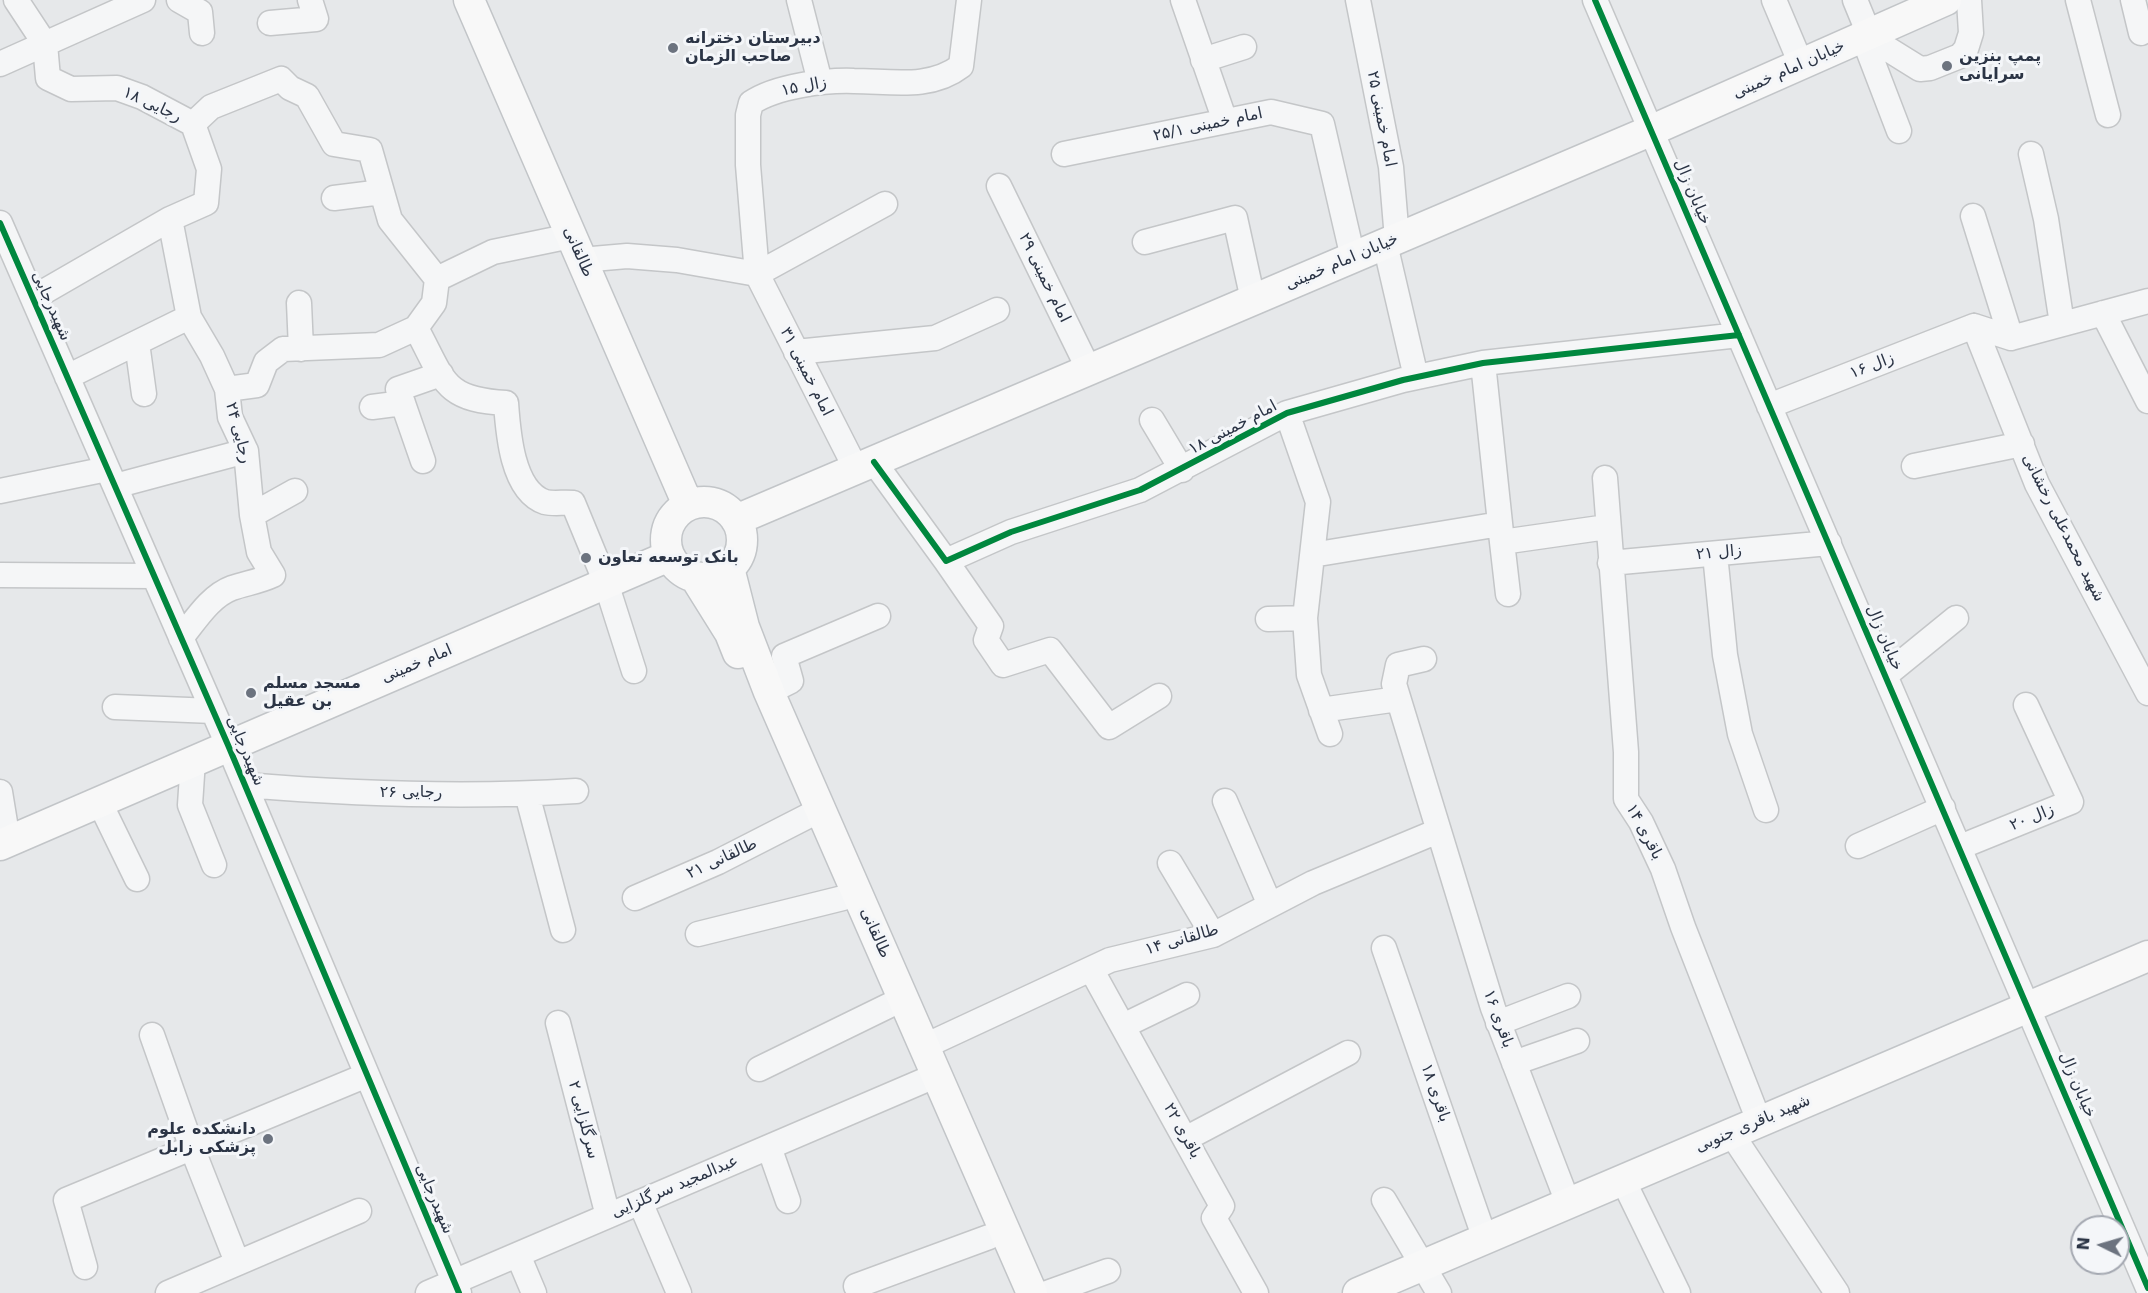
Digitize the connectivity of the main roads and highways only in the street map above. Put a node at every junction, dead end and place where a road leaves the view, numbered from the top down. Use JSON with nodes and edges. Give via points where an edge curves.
{"nodes":[{"id":1,"x":469,"y":0,"type":"edge"},
{"id":2,"x":1946,"y":0,"type":"edge"},
{"id":3,"x":688,"y":505,"type":"junction"},
{"id":4,"x":736,"y":520,"type":"junction"},
{"id":5,"x":669,"y":556,"type":"junction"},
{"id":6,"x":729,"y":568,"type":"junction"},
{"id":7,"x":695,"y":578,"type":"junction"},
{"id":8,"x":4,"y":843,"type":"edge"},
{"id":9,"x":2148,"y":956,"type":"edge"},
{"id":10,"x":1371,"y":1290,"type":"edge"},
{"id":11,"x":1013,"y":1293,"type":"edge"},
{"id":12,"x":1032,"y":1293,"type":"edge"}],
"edges":[{"from":1,"to":3,"type":"main road","name":"طالقانی"},
{"from":2,"to":4,"type":"main road","name":"خیابان امام خمینی","via":[[1650,131]]},
{"from":3,"to":4,"type":"main road","via":[[710,502],[730,512]]},
{"from":3,"to":5,"type":"main road","via":[[670,521],[666,544]]},
{"from":4,"to":6,"type":"main road","via":[[741,545],[738,558]]},
{"from":5,"to":7,"type":"main road","via":[[675,566]]},
{"from":5,"to":8,"type":"main road","name":"امام خمینی"},
{"from":6,"to":7,"type":"main road","via":[[707,578]]},
{"from":6,"to":12,"type":"main road","name":"طالقانی","via":[[744,627],[769,692]]},
{"from":7,"to":11,"type":"main road","name":"طالقانی","via":[[730,633]]},
{"from":9,"to":10,"type":"main road","name":"شهید باقری جنوبی"}]}
